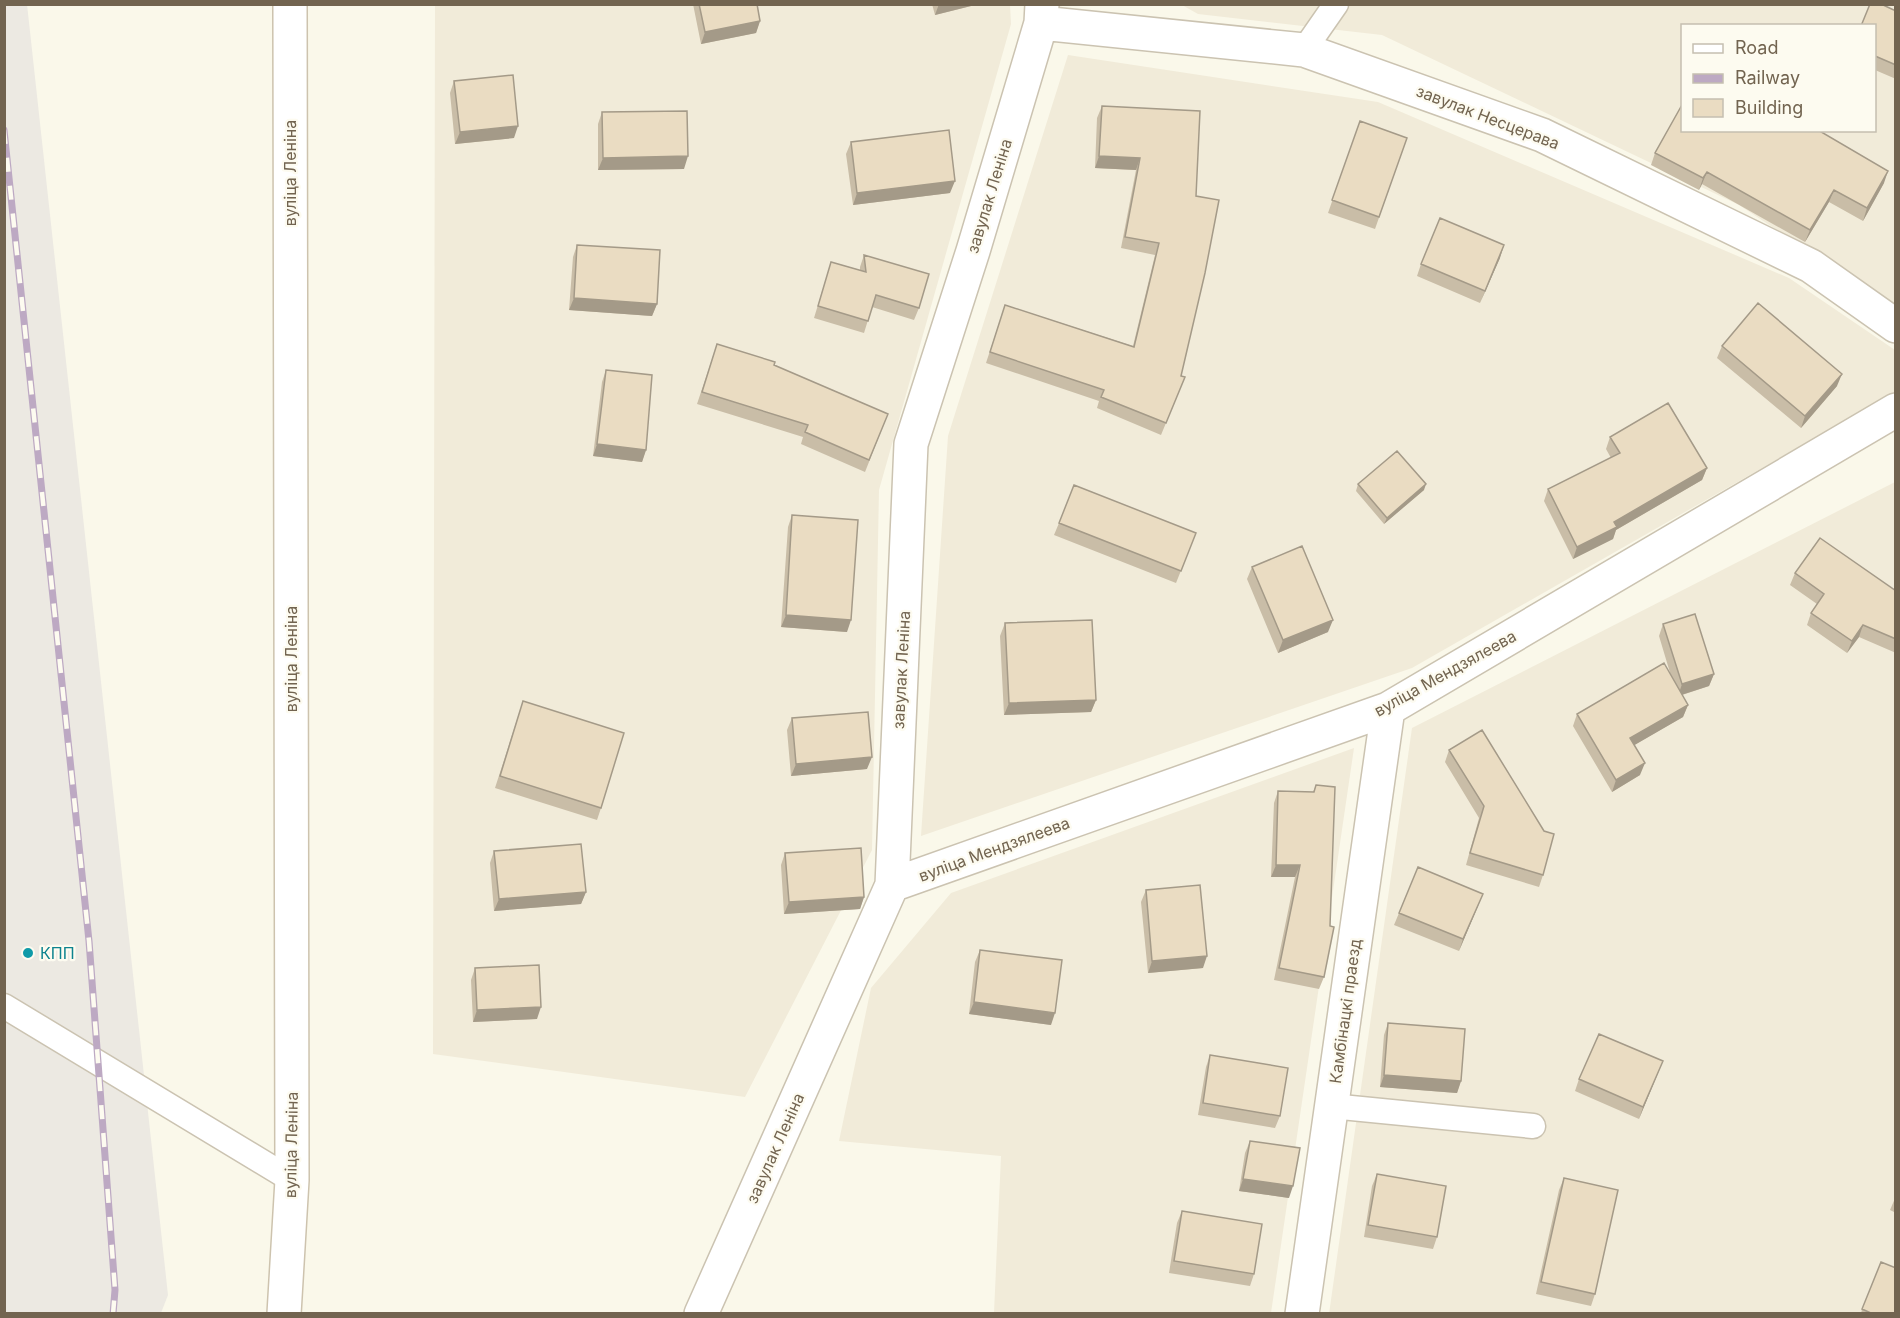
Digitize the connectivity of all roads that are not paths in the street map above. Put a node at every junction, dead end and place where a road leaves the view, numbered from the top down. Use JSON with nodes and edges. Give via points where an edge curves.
{"nodes":[{"id":1,"x":290,"y":4,"type":"edge"},
{"id":2,"x":1336,"y":4,"type":"edge"},
{"id":3,"x":1041,"y":14,"type":"edge"},
{"id":4,"x":1304,"y":50,"type":"junction"},
{"id":5,"x":1896,"y":326,"type":"edge"},
{"id":6,"x":1896,"y":410,"type":"edge"},
{"id":7,"x":1388,"y":709,"type":"junction"},
{"id":8,"x":892,"y":885,"type":"junction"},
{"id":9,"x":4,"y":1006,"type":"edge"},
{"id":10,"x":1331,"y":1106,"type":"junction"},
{"id":11,"x":1533,"y":1126,"type":"dead end"},
{"id":12,"x":292,"y":1180,"type":"junction"},
{"id":13,"x":284,"y":1314,"type":"edge"},
{"id":14,"x":701,"y":1314,"type":"edge"},
{"id":15,"x":1302,"y":1314,"type":"edge"}],
"edges":[{"from":1,"to":12,"type":"street","name":"вуліца Леніна"},
{"from":2,"to":4,"type":"lane"},
{"from":3,"to":4,"type":"street","name":"завулак Несцерава"},
{"from":3,"to":8,"type":"street","name":"завулак Леніна","via":[[973,251],[911,444]]},
{"from":4,"to":5,"type":"street","name":"завулак Несцерава","via":[[1542,135],[1811,266]]},
{"from":6,"to":7,"type":"street","name":"вуліца Мендзялеева"},
{"from":7,"to":8,"type":"street","name":"вуліца Мендзялеева"},
{"from":7,"to":10,"type":"street","name":"Камбінацкі праезд"},
{"from":8,"to":14,"type":"street","name":"завулак Леніна"},
{"from":9,"to":12,"type":"lane"},
{"from":10,"to":11,"type":"lane"},
{"from":10,"to":15,"type":"street","name":"Камбінацкі праезд"},
{"from":12,"to":13,"type":"street","name":"вуліца Леніна"}]}
